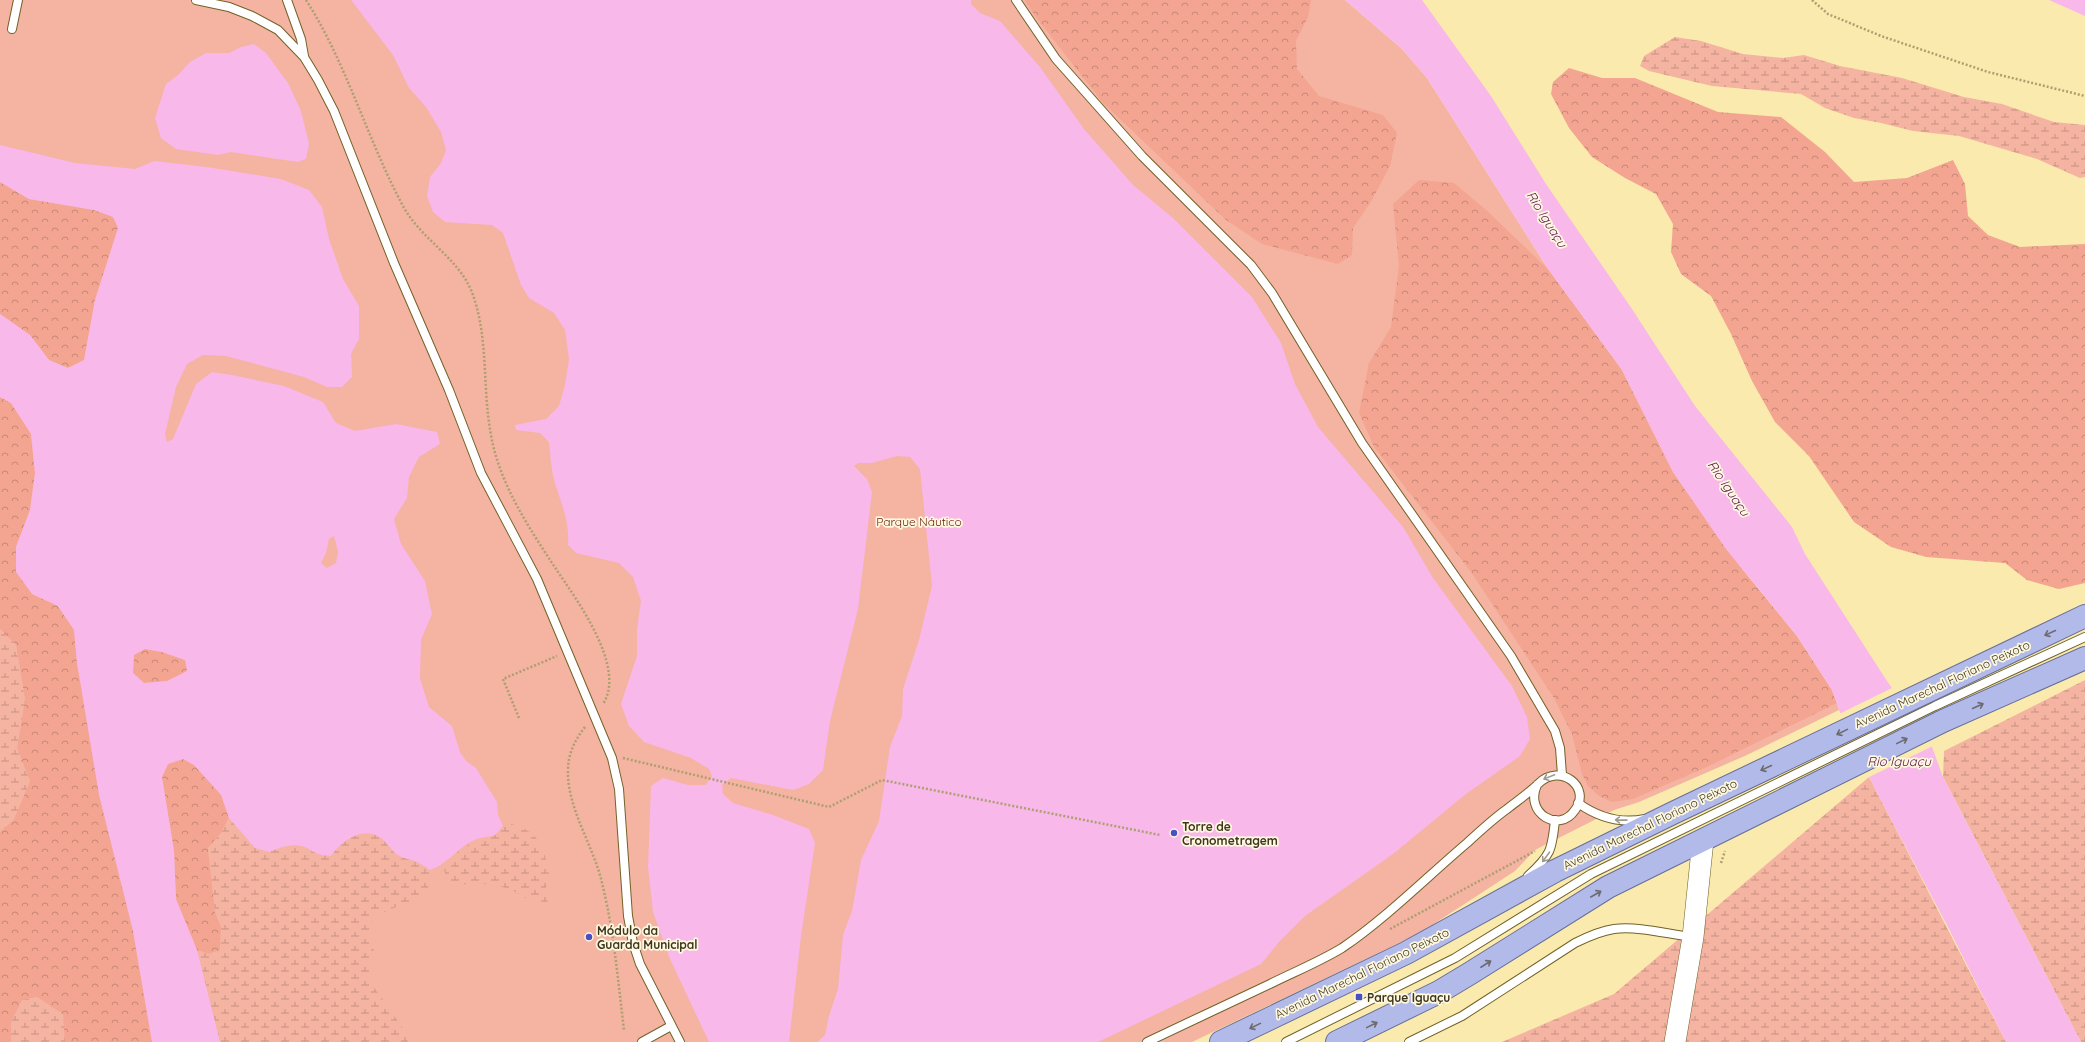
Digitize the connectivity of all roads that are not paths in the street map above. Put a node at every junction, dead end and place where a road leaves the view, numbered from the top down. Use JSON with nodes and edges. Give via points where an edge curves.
{"nodes":[{"id":1,"x":18,"y":0,"type":"edge"},
{"id":2,"x":196,"y":0,"type":"edge"},
{"id":3,"x":286,"y":0,"type":"edge"},
{"id":4,"x":1016,"y":0,"type":"edge"},
{"id":5,"x":227,"y":4,"type":"edge"},
{"id":6,"x":12,"y":28,"type":"dead end"},
{"id":7,"x":304,"y":57,"type":"junction"},
{"id":8,"x":2085,"y":616,"type":"edge"},
{"id":9,"x":2085,"y":637,"type":"edge"},
{"id":10,"x":2085,"y":658,"type":"edge"},
{"id":11,"x":1935,"y":706,"type":"junction"},
{"id":12,"x":1809,"y":768,"type":"junction"},
{"id":13,"x":1562,"y":775,"type":"junction"},
{"id":14,"x":1537,"y":785,"type":"junction"},
{"id":15,"x":1578,"y":803,"type":"junction"},
{"id":16,"x":1673,"y":813,"type":"junction"},
{"id":17,"x":1556,"y":820,"type":"junction"},
{"id":18,"x":1703,"y":840,"type":"junction"},
{"id":19,"x":1478,"y":915,"type":"junction"},
{"id":20,"x":1693,"y":937,"type":"junction"},
{"id":21,"x":671,"y":1026,"type":"junction"},
{"id":22,"x":642,"y":1042,"type":"edge"},
{"id":23,"x":680,"y":1042,"type":"edge"},
{"id":24,"x":1147,"y":1042,"type":"edge"},
{"id":25,"x":1220,"y":1042,"type":"edge"},
{"id":26,"x":1286,"y":1042,"type":"edge"},
{"id":27,"x":1337,"y":1042,"type":"edge"},
{"id":28,"x":1409,"y":1042,"type":"edge"},
{"id":29,"x":1675,"y":1042,"type":"edge"}],
"edges":[{"from":1,"to":6,"type":"lane"},
{"from":2,"to":5,"type":"lane"},
{"from":3,"to":7,"type":"lane","via":[[301,39]]},
{"from":4,"to":13,"type":"lane","via":[[1056,59],[1115,126],[1251,265],[1272,293],[1366,449],[1512,656],[1555,731],[1560,748]]},
{"from":5,"to":7,"type":"lane","via":[[278,30]]},
{"from":7,"to":21,"type":"lane","via":[[334,111],[394,263],[449,390],[480,473],[537,579],[612,758],[619,789],[628,916],[633,943],[640,964]]},
{"from":8,"to":11,"type":"main road","name":"Avenida Marechal Floriano Peixoto","one_way":true},
{"from":9,"to":11,"type":"lane"},
{"from":11,"to":10,"type":"main road","name":"Avenida Marechal Floriano Peixoto","one_way":true},
{"from":11,"to":12,"type":"main road","name":"Avenida Marechal Floriano Peixoto"},
{"from":12,"to":11,"type":"main road","name":"Avenida Marechal Floriano Peixoto","one_way":true},
{"from":12,"to":16,"type":"main road","name":"Avenida Marechal Floriano Peixoto","one_way":true},
{"from":12,"to":18,"type":"main road","name":"Avenida Marechal Floriano Peixoto"},
{"from":12,"to":26,"type":"lane","via":[[1592,874],[1455,958]]},
{"from":13,"to":14,"type":"lane","one_way":true,"via":[[1548,776]]},
{"from":13,"to":15,"type":"lane","via":[[1569,778],[1578,789]]},
{"from":14,"to":17,"type":"lane","via":[[1534,791],[1535,805],[1543,816]]},
{"from":14,"to":24,"type":"lane","via":[[1379,919],[1341,948]]},
{"from":16,"to":15,"type":"lane","one_way":true,"via":[[1640,820],[1616,820],[1601,817]]},
{"from":15,"to":17,"type":"lane","via":[[1570,816]]},
{"from":16,"to":19,"type":"main road","name":"Avenida Marechal Floriano Peixoto","via":[[1555,871]]},
{"from":17,"to":19,"type":"lane","one_way":true,"via":[[1551,851],[1545,860]]},
{"from":18,"to":20,"type":"street"},
{"from":27,"to":18,"type":"main road","name":"Avenida Marechal Floriano Peixoto","one_way":true,"via":[[1439,992],[1602,890]]},
{"from":19,"to":25,"type":"main road","name":"Avenida Marechal Floriano Peixoto","one_way":true,"via":[[1406,953]]},
{"from":20,"to":28,"type":"lane","via":[[1634,929],[1614,929],[1593,934],[1462,1016]]},
{"from":20,"to":29,"type":"street"},
{"from":21,"to":22,"type":"lane"},
{"from":21,"to":23,"type":"lane"}]}
